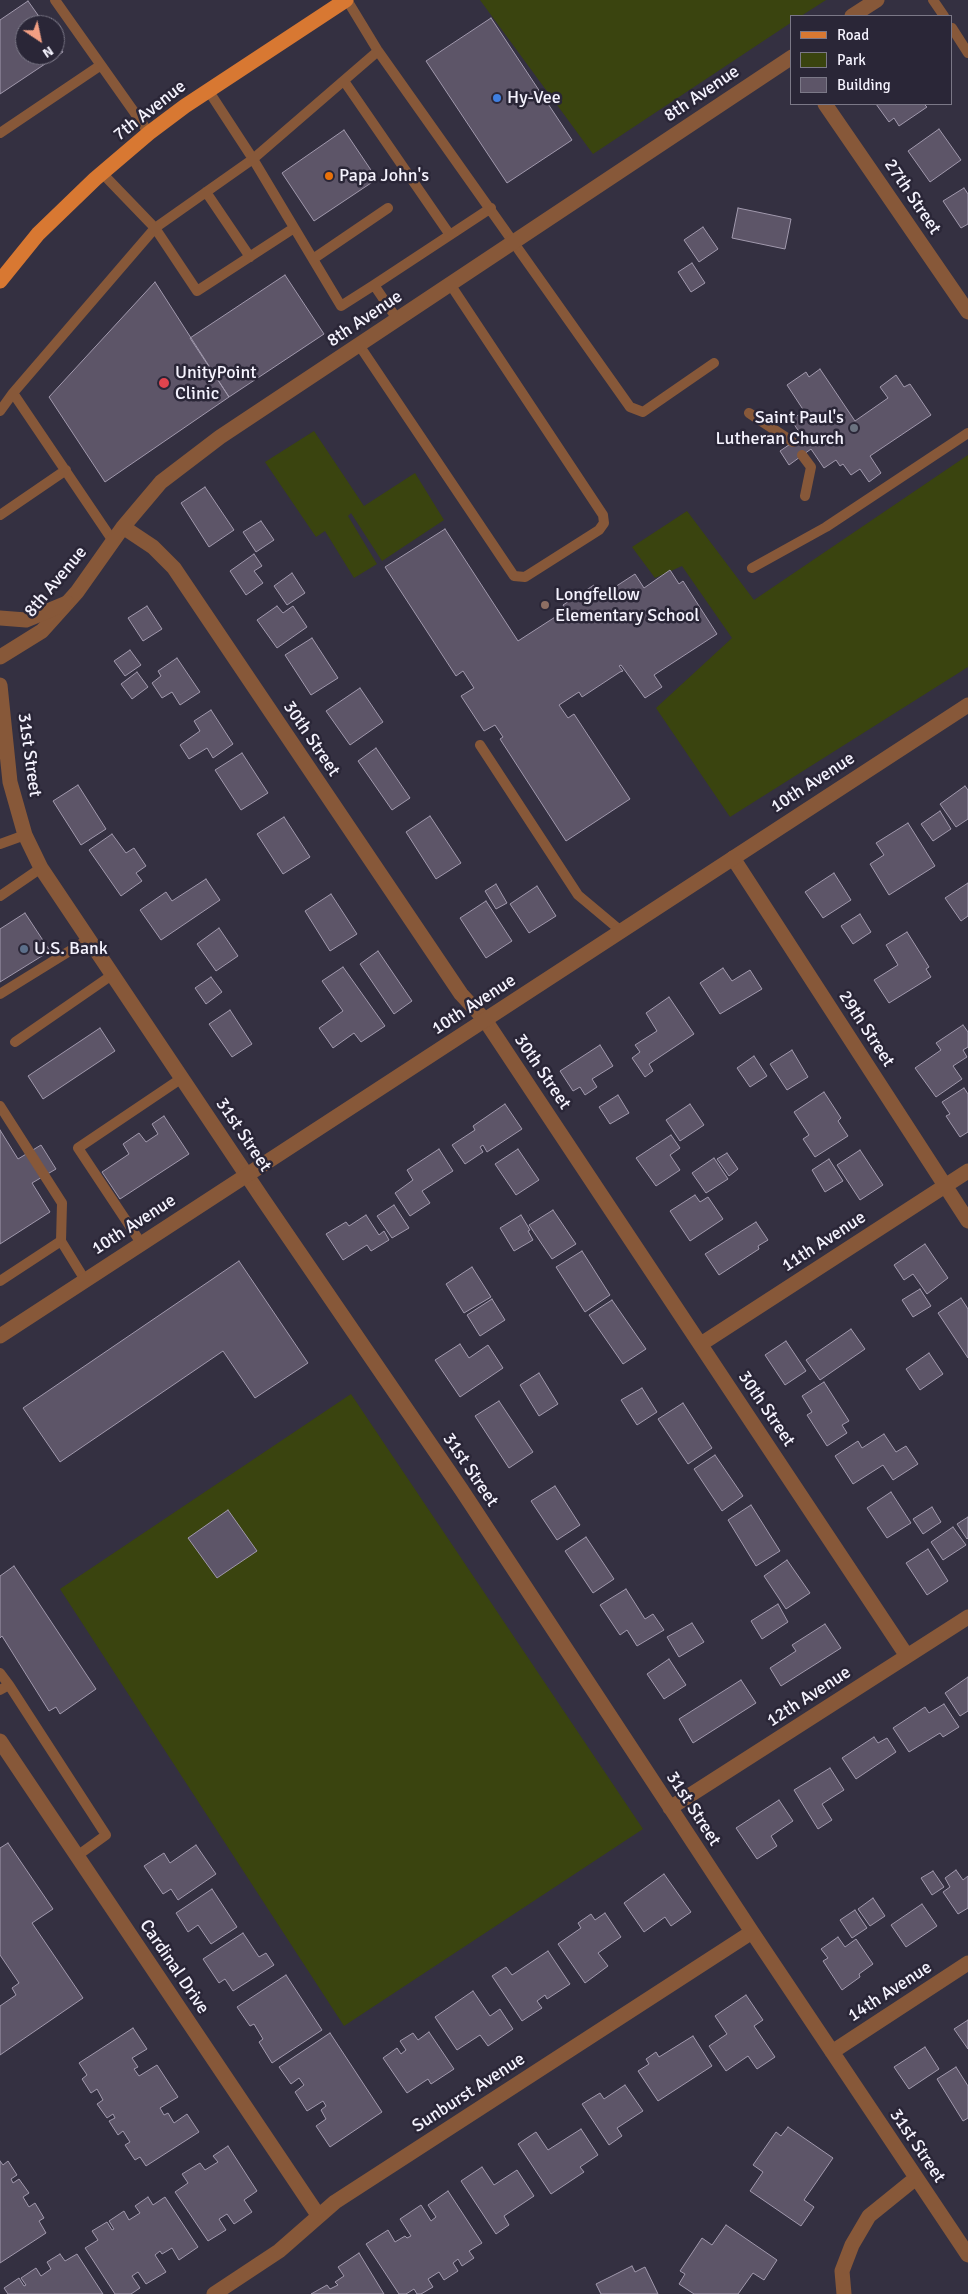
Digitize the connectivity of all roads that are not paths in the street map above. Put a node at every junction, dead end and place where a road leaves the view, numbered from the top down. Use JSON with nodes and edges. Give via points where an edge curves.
{"nodes":[{"id":1,"x":55,"y":0,"type":"edge"},
{"id":2,"x":346,"y":0,"type":"edge"},
{"id":3,"x":877,"y":0,"type":"edge"},
{"id":4,"x":933,"y":0,"type":"edge"},
{"id":5,"x":854,"y":15,"type":"edge"},
{"id":6,"x":943,"y":15,"type":"edge"},
{"id":7,"x":953,"y":30,"type":"edge"},
{"id":8,"x":378,"y":51,"type":"junction"},
{"id":9,"x":968,"y":53,"type":"edge"},
{"id":10,"x":790,"y":58,"type":"edge"},
{"id":11,"x":101,"y":65,"type":"junction"},
{"id":12,"x":344,"y":81,"type":"junction"},
{"id":13,"x":208,"y":90,"type":"junction"},
{"id":14,"x":826,"y":105,"type":"edge"},
{"id":15,"x":0,"y":133,"type":"edge"},
{"id":16,"x":149,"y":133,"type":"junction"},
{"id":17,"x":253,"y":159,"type":"junction"},
{"id":18,"x":102,"y":172,"type":"junction"},
{"id":19,"x":206,"y":192,"type":"junction"},
{"id":20,"x":388,"y":208,"type":"dead end"},
{"id":21,"x":490,"y":208,"type":"junction"},
{"id":22,"x":155,"y":228,"type":"junction"},
{"id":23,"x":294,"y":228,"type":"junction"},
{"id":24,"x":450,"y":235,"type":"junction"},
{"id":25,"x":513,"y":242,"type":"junction"},
{"id":26,"x":250,"y":257,"type":"junction"},
{"id":27,"x":313,"y":259,"type":"junction"},
{"id":28,"x":2,"y":274,"type":"edge"},
{"id":29,"x":450,"y":284,"type":"junction"},
{"id":30,"x":374,"y":285,"type":"junction"},
{"id":31,"x":968,"y":312,"type":"edge"},
{"id":32,"x":397,"y":319,"type":"junction"},
{"id":33,"x":359,"y":344,"type":"junction"},
{"id":34,"x":714,"y":363,"type":"dead end"},
{"id":35,"x":13,"y":393,"type":"junction"},
{"id":36,"x":0,"y":411,"type":"edge"},
{"id":37,"x":749,"y":413,"type":"dead end"},
{"id":38,"x":968,"y":432,"type":"edge"},
{"id":39,"x":793,"y":442,"type":"dead end"},
{"id":40,"x":802,"y":455,"type":"dead end"},
{"id":41,"x":66,"y":470,"type":"junction"},
{"id":42,"x":805,"y":496,"type":"dead end"},
{"id":43,"x":0,"y":515,"type":"edge"},
{"id":44,"x":123,"y":527,"type":"junction"},
{"id":45,"x":113,"y":541,"type":"junction"},
{"id":46,"x":752,"y":568,"type":"dead end"},
{"id":47,"x":67,"y":603,"type":"junction"},
{"id":48,"x":0,"y":618,"type":"edge"},
{"id":49,"x":0,"y":657,"type":"edge"},
{"id":50,"x":0,"y":685,"type":"edge"},
{"id":51,"x":967,"y":706,"type":"edge"},
{"id":52,"x":480,"y":745,"type":"dead end"},
{"id":53,"x":25,"y":835,"type":"junction"},
{"id":54,"x":0,"y":844,"type":"edge"},
{"id":55,"x":733,"y":858,"type":"junction"},
{"id":56,"x":41,"y":868,"type":"junction"},
{"id":57,"x":0,"y":896,"type":"edge"},
{"id":58,"x":621,"y":931,"type":"junction"},
{"id":59,"x":89,"y":939,"type":"junction"},
{"id":60,"x":112,"y":974,"type":"junction"},
{"id":61,"x":0,"y":994,"type":"edge"},
{"id":62,"x":485,"y":1020,"type":"junction"},
{"id":63,"x":14,"y":1042,"type":"dead end"},
{"id":64,"x":182,"y":1078,"type":"junction"},
{"id":65,"x":0,"y":1106,"type":"edge"},
{"id":66,"x":968,"y":1171,"type":"edge"},
{"id":67,"x":246,"y":1174,"type":"junction"},
{"id":68,"x":945,"y":1186,"type":"junction"},
{"id":69,"x":968,"y":1221,"type":"edge"},
{"id":70,"x":61,"y":1241,"type":"junction"},
{"id":71,"x":141,"y":1243,"type":"junction"},
{"id":72,"x":85,"y":1280,"type":"junction"},
{"id":73,"x":0,"y":1281,"type":"edge"},
{"id":74,"x":0,"y":1336,"type":"edge"},
{"id":75,"x":701,"y":1344,"type":"junction"},
{"id":76,"x":968,"y":1617,"type":"edge"},
{"id":77,"x":907,"y":1656,"type":"junction"},
{"id":78,"x":0,"y":1673,"type":"edge"},
{"id":79,"x":4,"y":1688,"type":"edge"},
{"id":80,"x":0,"y":1740,"type":"edge"},
{"id":81,"x":670,"y":1808,"type":"junction"},
{"id":82,"x":77,"y":1856,"type":"junction"},
{"id":83,"x":752,"y":1932,"type":"junction"},
{"id":84,"x":968,"y":1964,"type":"edge"},
{"id":85,"x":832,"y":2052,"type":"junction"},
{"id":86,"x":916,"y":2178,"type":"junction"},
{"id":87,"x":318,"y":2215,"type":"junction"},
{"id":88,"x":968,"y":2255,"type":"edge"},
{"id":89,"x":843,"y":2293,"type":"edge"},
{"id":90,"x":214,"y":2294,"type":"edge"}],
"edges":[{"from":1,"to":11,"type":"lane"},
{"from":2,"to":8,"type":"lane"},
{"from":2,"to":13,"type":"main road","name":"7th Avenue"},
{"from":3,"to":5,"type":"street"},
{"from":4,"to":6,"type":"lane"},
{"from":7,"to":9,"type":"lane"},
{"from":8,"to":12,"type":"lane"},
{"from":8,"to":21,"type":"lane"},
{"from":10,"to":25,"type":"street","name":"8th Avenue"},
{"from":11,"to":15,"type":"lane"},
{"from":11,"to":16,"type":"lane"},
{"from":12,"to":17,"type":"lane"},
{"from":12,"to":24,"type":"lane"},
{"from":13,"to":16,"type":"main road","name":"7th Avenue"},
{"from":13,"to":17,"type":"lane"},
{"from":14,"to":31,"type":"street","name":"27th Street"},
{"from":16,"to":18,"type":"main road","name":"7th Avenue"},
{"from":17,"to":19,"type":"lane"},
{"from":17,"to":23,"type":"lane"},
{"from":18,"to":22,"type":"lane"},
{"from":18,"to":28,"type":"main road","name":"7th Avenue"},
{"from":19,"to":22,"type":"lane"},
{"from":19,"to":26,"type":"lane"},
{"from":20,"to":27,"type":"lane"},
{"from":21,"to":24,"type":"lane"},
{"from":21,"to":25,"type":"lane"},
{"from":22,"to":26,"type":"lane","via":[[197,291]]},
{"from":22,"to":35,"type":"lane"},
{"from":23,"to":26,"type":"lane"},
{"from":23,"to":27,"type":"lane"},
{"from":24,"to":30,"type":"lane"},
{"from":25,"to":29,"type":"street","name":"8th Avenue"},
{"from":25,"to":34,"type":"lane","via":[[630,407],[643,412]]},
{"from":27,"to":30,"type":"lane","via":[[341,306]]},
{"from":29,"to":32,"type":"street","name":"8th Avenue"},
{"from":29,"to":33,"type":"lane","via":[[603,515],[604,523],[599,530],[526,577],[514,576]]},
{"from":30,"to":32,"type":"lane"},
{"from":32,"to":33,"type":"street","name":"8th Avenue"},
{"from":33,"to":44,"type":"street","name":"8th Avenue","via":[[220,437],[161,482]]},
{"from":35,"to":36,"type":"lane"},
{"from":35,"to":41,"type":"lane"},
{"from":37,"to":39,"type":"lane"},
{"from":38,"to":46,"type":"lane","via":[[826,527]]},
{"from":40,"to":42,"type":"lane","via":[[811,467]]},
{"from":41,"to":43,"type":"lane"},
{"from":41,"to":45,"type":"lane"},
{"from":44,"to":45,"type":"street","name":"8th Avenue"},
{"from":44,"to":62,"type":"street","name":"30th Street","via":[[153,547],[174,568],[461,994]]},
{"from":45,"to":47,"type":"street","name":"8th Avenue"},
{"from":47,"to":48,"type":"street","via":[[26,620]]},
{"from":47,"to":49,"type":"street","name":"8th Avenue","via":[[42,631]]},
{"from":50,"to":53,"type":"street","name":"31st Street","via":[[10,782]]},
{"from":51,"to":55,"type":"street","name":"10th Avenue"},
{"from":52,"to":58,"type":"lane","via":[[578,895]]},
{"from":53,"to":54,"type":"lane"},
{"from":53,"to":56,"type":"street","name":"31st Street"},
{"from":55,"to":58,"type":"street","name":"10th Avenue"},
{"from":55,"to":68,"type":"street","name":"29th Street"},
{"from":56,"to":57,"type":"lane"},
{"from":56,"to":59,"type":"street","name":"31st Street"},
{"from":58,"to":62,"type":"street","name":"10th Avenue"},
{"from":59,"to":60,"type":"street","name":"31st Street"},
{"from":59,"to":61,"type":"lane"},
{"from":60,"to":63,"type":"lane"},
{"from":60,"to":64,"type":"street","name":"31st Street"},
{"from":62,"to":67,"type":"street","name":"10th Avenue"},
{"from":62,"to":75,"type":"street","name":"30th Street"},
{"from":64,"to":67,"type":"street","name":"31st Street"},
{"from":64,"to":71,"type":"lane","via":[[78,1148]]},
{"from":65,"to":70,"type":"lane","via":[[62,1204]]},
{"from":66,"to":68,"type":"street","name":"11th Avenue"},
{"from":67,"to":71,"type":"street","name":"10th Avenue"},
{"from":67,"to":81,"type":"street","name":"31st Street","via":[[462,1490]]},
{"from":68,"to":69,"type":"street","name":"29th Street"},
{"from":68,"to":75,"type":"street","name":"11th Avenue"},
{"from":70,"to":72,"type":"lane"},
{"from":70,"to":73,"type":"lane"},
{"from":71,"to":72,"type":"street","name":"10th Avenue"},
{"from":72,"to":74,"type":"street","name":"10th Avenue"},
{"from":75,"to":77,"type":"street","name":"30th Street"},
{"from":76,"to":77,"type":"street","name":"12th Avenue"},
{"from":77,"to":81,"type":"street","name":"12th Avenue"},
{"from":78,"to":79,"type":"lane"},
{"from":79,"to":82,"type":"lane","via":[[106,1835]]},
{"from":80,"to":82,"type":"street","name":"Cardinal Drive"},
{"from":81,"to":83,"type":"street","name":"31st Street"},
{"from":82,"to":87,"type":"street","name":"Cardinal Drive"},
{"from":83,"to":85,"type":"street","name":"31st Street"},
{"from":83,"to":87,"type":"street","name":"Sunburst Avenue"},
{"from":84,"to":85,"type":"street","name":"14th Avenue"},
{"from":85,"to":86,"type":"street","name":"31st Street"},
{"from":86,"to":88,"type":"street","name":"31st Street"},
{"from":86,"to":89,"type":"street","via":[[870,2216],[852,2245],[842,2271]]},
{"from":87,"to":90,"type":"street","name":"Sunburst Avenue","via":[[279,2251]]}]}
